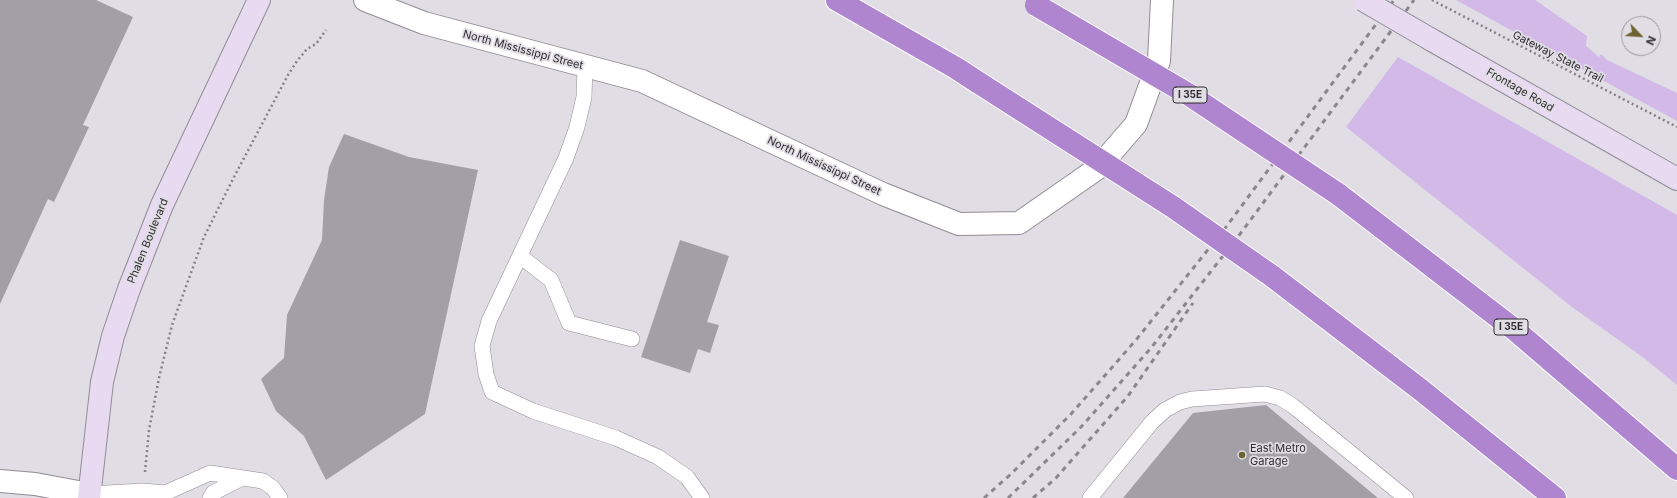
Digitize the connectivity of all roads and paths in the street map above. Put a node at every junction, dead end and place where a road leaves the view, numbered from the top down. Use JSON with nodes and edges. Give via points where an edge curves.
{"nodes":[{"id":1,"x":259,"y":0,"type":"edge"},
{"id":2,"x":365,"y":0,"type":"edge"},
{"id":3,"x":837,"y":0,"type":"edge"},
{"id":4,"x":1162,"y":0,"type":"edge"},
{"id":5,"x":1363,"y":0,"type":"edge"},
{"id":6,"x":1432,"y":0,"type":"edge"},
{"id":7,"x":1032,"y":3,"type":"edge"},
{"id":8,"x":326,"y":30,"type":"dead end"},
{"id":9,"x":585,"y":66,"type":"junction"},
{"id":10,"x":1677,"y":126,"type":"edge"},
{"id":11,"x":1677,"y":179,"type":"edge"},
{"id":12,"x":520,"y":256,"type":"junction"},
{"id":13,"x":632,"y":339,"type":"dead end"},
{"id":14,"x":1677,"y":469,"type":"edge"},
{"id":15,"x":242,"y":478,"type":"junction"},
{"id":16,"x":0,"y":481,"type":"edge"},
{"id":17,"x":143,"y":491,"type":"junction"},
{"id":18,"x":89,"y":496,"type":"edge"},
{"id":19,"x":168,"y":496,"type":"edge"},
{"id":20,"x":210,"y":498,"type":"edge"},
{"id":21,"x":280,"y":498,"type":"edge"},
{"id":22,"x":702,"y":498,"type":"edge"},
{"id":23,"x":1090,"y":498,"type":"edge"},
{"id":24,"x":1406,"y":498,"type":"edge"},
{"id":25,"x":1555,"y":498,"type":"edge"}],
"edges":[{"from":1,"to":18,"type":"main road","name":"Phalen Boulevard","via":[[162,205],[129,289],[113,336],[102,382]]},
{"from":2,"to":9,"type":"street","name":"North Mississippi Street","via":[[424,23]]},
{"from":3,"to":25,"type":"highway","bridge":true,"via":[[956,68],[1174,207],[1272,276],[1421,390]]},
{"from":4,"to":9,"type":"street","name":"North Mississippi Street","via":[[1159,61],[1136,124],[1098,168],[1019,223],[959,224],[883,194],[642,81]]},
{"from":5,"to":11,"type":"main road","name":"Frontage Road","bridge":true},
{"from":6,"to":10,"type":"path","name":"Gateway State Trail"},
{"from":7,"to":14,"type":"highway","number":"I 35E","bridge":true,"via":[[1188,94],[1338,194],[1515,330]]},
{"from":8,"to":17,"type":"path","via":[[316,44],[297,61],[288,75],[204,237],[172,325],[159,378],[149,430]]},
{"from":9,"to":12,"type":"lane","via":[[584,97],[577,127],[566,158]]},
{"from":12,"to":13,"type":"lane","via":[[551,280],[569,323]]},
{"from":12,"to":22,"type":"lane","via":[[489,321],[482,346],[486,374],[492,392],[533,411],[616,438],[658,457],[687,477]]},
{"from":15,"to":19,"type":"lane","via":[[210,472]]},
{"from":15,"to":20,"type":"lane","via":[[213,493]]},
{"from":15,"to":21,"type":"lane","via":[[263,481],[273,488]]},
{"from":16,"to":18,"type":"street","via":[[34,484]]},
{"from":17,"to":18,"type":"lane"},
{"from":17,"to":19,"type":"lane"},
{"from":23,"to":24,"type":"lane","via":[[1152,422],[1165,410],[1192,399],[1266,394],[1280,398],[1293,406]]}]}
